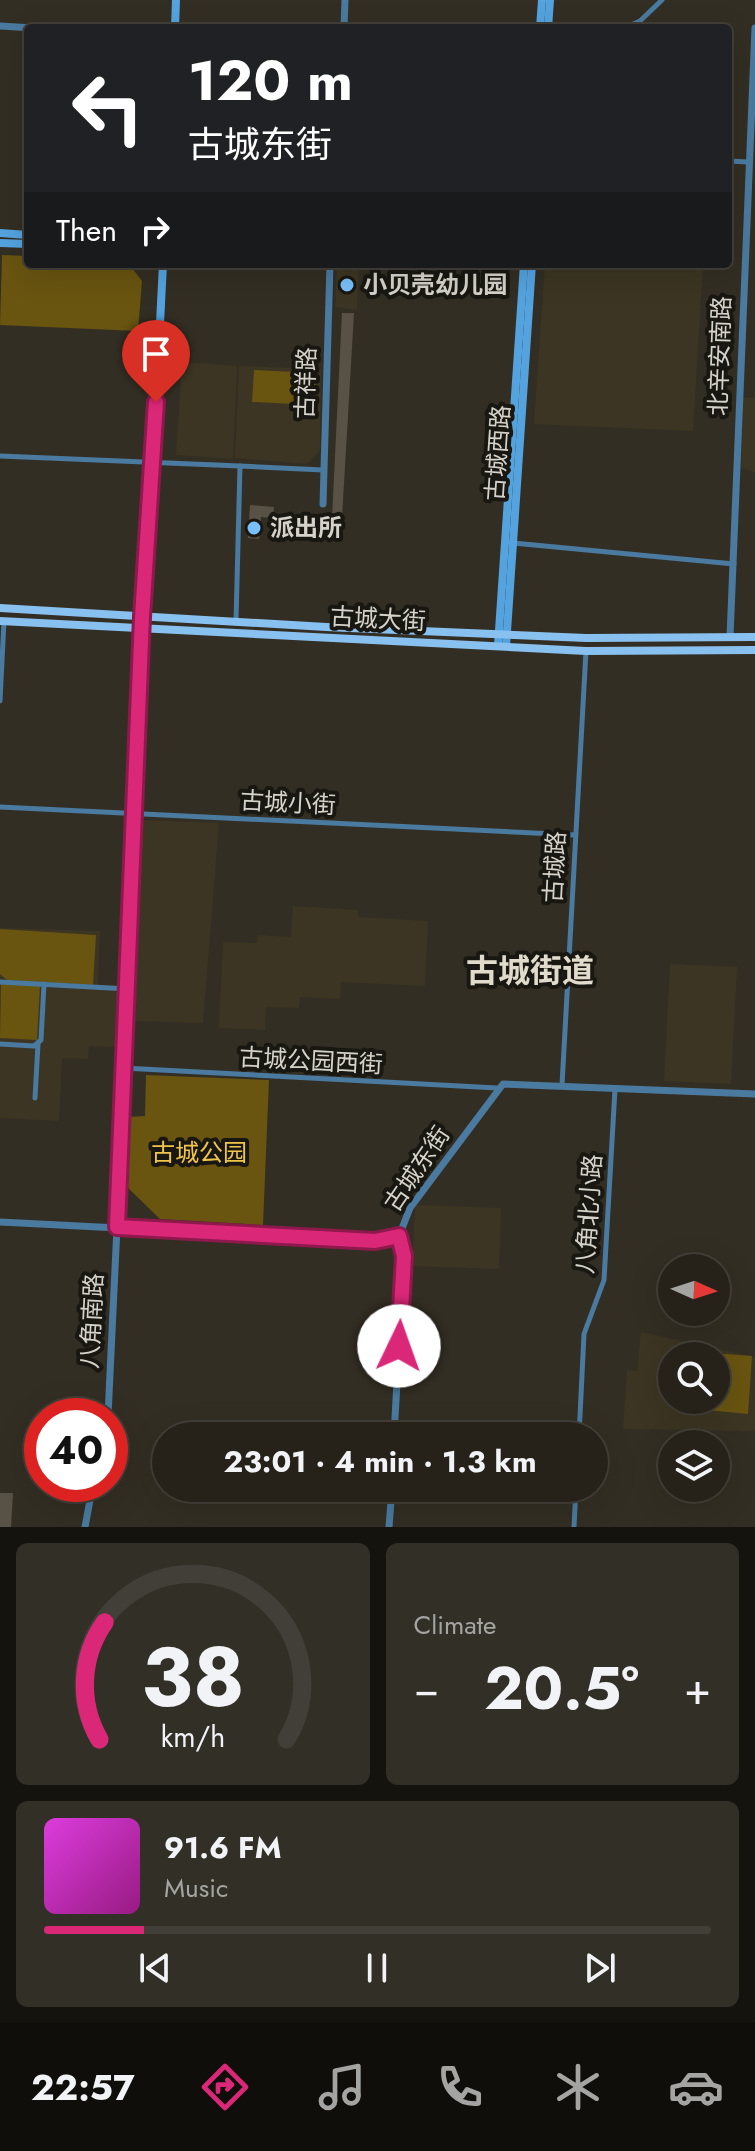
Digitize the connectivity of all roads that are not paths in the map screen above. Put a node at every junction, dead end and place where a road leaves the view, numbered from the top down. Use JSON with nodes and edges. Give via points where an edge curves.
{"nodes":[{"id":1,"x":176,"y":0,"type":"edge"},
{"id":2,"x":345,"y":0,"type":"edge"},
{"id":3,"x":542,"y":0,"type":"edge"},
{"id":4,"x":550,"y":0,"type":"edge"},
{"id":5,"x":662,"y":0,"type":"edge"},
{"id":6,"x":175,"y":24,"type":"edge"},
{"id":7,"x":344,"y":24,"type":"edge"},
{"id":8,"x":546,"y":24,"type":"edge"},
{"id":9,"x":546,"y":24,"type":"edge"},
{"id":10,"x":633,"y":24,"type":"edge"},
{"id":11,"x":0,"y":26,"type":"edge"},
{"id":12,"x":24,"y":27,"type":"edge"},
{"id":13,"x":755,"y":28,"type":"edge"},
{"id":14,"x":753,"y":86,"type":"edge"},
{"id":15,"x":732,"y":161,"type":"edge"},
{"id":16,"x":748,"y":162,"type":"junction"},
{"id":17,"x":751,"y":186,"type":"edge"},
{"id":18,"x":0,"y":233,"type":"edge"},
{"id":19,"x":24,"y":235,"type":"edge"},
{"id":20,"x":0,"y":243,"type":"edge"},
{"id":21,"x":24,"y":244,"type":"edge"},
{"id":22,"x":163,"y":268,"type":"edge"},
{"id":23,"x":330,"y":268,"type":"edge"},
{"id":24,"x":524,"y":268,"type":"edge"},
{"id":25,"x":532,"y":268,"type":"edge"},
{"id":26,"x":156,"y":402,"type":"joint"},
{"id":27,"x":0,"y":456,"type":"edge"},
{"id":28,"x":152,"y":462,"type":"junction"},
{"id":29,"x":240,"y":466,"type":"junction"},
{"id":30,"x":323,"y":470,"type":"junction"},
{"id":31,"x":323,"y":504,"type":"dead end"},
{"id":32,"x":512,"y":543,"type":"junction"},
{"id":33,"x":734,"y":564,"type":"junction"},
{"id":34,"x":0,"y":608,"type":"edge"},
{"id":35,"x":142,"y":617,"type":"junction"},
{"id":36,"x":2,"y":621,"type":"edge"},
{"id":37,"x":236,"y":621,"type":"junction"},
{"id":38,"x":142,"y":628,"type":"junction"},
{"id":39,"x":502,"y":634,"type":"junction"},
{"id":40,"x":730,"y":637,"type":"junction"},
{"id":41,"x":755,"y":637,"type":"edge"},
{"id":42,"x":502,"y":645,"type":"junction"},
{"id":43,"x":755,"y":650,"type":"edge"},
{"id":44,"x":586,"y":651,"type":"junction"},
{"id":45,"x":0,"y":701,"type":"edge"},
{"id":46,"x":0,"y":807,"type":"edge"},
{"id":47,"x":136,"y":813,"type":"junction"},
{"id":48,"x":575,"y":835,"type":"junction"},
{"id":49,"x":0,"y":982,"type":"edge"},
{"id":50,"x":44,"y":984,"type":"junction"},
{"id":51,"x":128,"y":989,"type":"junction"},
{"id":52,"x":38,"y":1043,"type":"junction"},
{"id":53,"x":0,"y":1044,"type":"edge"},
{"id":54,"x":123,"y":1068,"type":"junction"},
{"id":55,"x":562,"y":1085,"type":"junction"},
{"id":56,"x":497,"y":1088,"type":"junction"},
{"id":57,"x":615,"y":1088,"type":"junction"},
{"id":58,"x":755,"y":1094,"type":"edge"},
{"id":59,"x":35,"y":1098,"type":"dead end"},
{"id":60,"x":0,"y":1222,"type":"edge"},
{"id":61,"x":117,"y":1227,"type":"junction"},
{"id":62,"x":399,"y":1236,"type":"junction"},
{"id":63,"x":109,"y":1398,"type":"edge"},
{"id":64,"x":395,"y":1422,"type":"edge"},
{"id":65,"x":580,"y":1422,"type":"edge"},
{"id":66,"x":90,"y":1502,"type":"edge"},
{"id":67,"x":391,"y":1502,"type":"edge"},
{"id":68,"x":575,"y":1502,"type":"edge"},
{"id":69,"x":85,"y":1527,"type":"edge"},
{"id":70,"x":389,"y":1527,"type":"edge"},
{"id":71,"x":574,"y":1527,"type":"edge"}],
"edges":[{"from":1,"to":6,"type":"main road"},
{"from":2,"to":7,"type":"street"},
{"from":3,"to":8,"type":"main road"},
{"from":4,"to":9,"type":"main road"},
{"from":5,"to":10,"type":"street"},
{"from":11,"to":12,"type":"street"},
{"from":13,"to":14,"type":"street","name":"北辛安南路"},
{"from":14,"to":16,"type":"street","name":"北辛安南路"},
{"from":15,"to":16,"type":"street"},
{"from":16,"to":17,"type":"street","name":"北辛安南路"},
{"from":17,"to":33,"type":"street","name":"北辛安南路"},
{"from":18,"to":19,"type":"main road"},
{"from":20,"to":21,"type":"main road"},
{"from":22,"to":26,"type":"main road"},
{"from":23,"to":30,"type":"street","name":"古祥路"},
{"from":24,"to":39,"type":"main road","name":"古城西路"},
{"from":25,"to":32,"type":"main road","name":"古城西路"},
{"from":26,"to":28,"type":"street"},
{"from":27,"to":28,"type":"street"},
{"from":28,"to":29,"type":"street"},
{"from":28,"to":35,"type":"street"},
{"from":29,"to":30,"type":"street"},
{"from":29,"to":37,"type":"street"},
{"from":30,"to":31,"type":"street","name":"古祥路"},
{"from":32,"to":33,"type":"street"},
{"from":32,"to":39,"type":"main road","name":"古城西路"},
{"from":33,"to":40,"type":"street","name":"北辛安南路"},
{"from":34,"to":35,"type":"main road","name":"古城大街"},
{"from":35,"to":37,"type":"main road","name":"古城大街"},
{"from":35,"to":38,"type":"street"},
{"from":36,"to":38,"type":"main road","name":"古城大街"},
{"from":36,"to":45,"type":"street"},
{"from":37,"to":39,"type":"main road","name":"古城大街"},
{"from":38,"to":42,"type":"main road","name":"古城大街"},
{"from":38,"to":47,"type":"street"},
{"from":39,"to":40,"type":"main road","name":"古城大街"},
{"from":39,"to":42,"type":"main road","name":"古城西路"},
{"from":40,"to":41,"type":"main road","name":"古城大街"},
{"from":42,"to":44,"type":"main road","name":"古城大街"},
{"from":43,"to":44,"type":"main road","name":"古城大街"},
{"from":44,"to":48,"type":"street","name":"古城路"},
{"from":46,"to":47,"type":"street","name":"古城小街"},
{"from":47,"to":48,"type":"street","name":"古城小街"},
{"from":47,"to":51,"type":"street"},
{"from":48,"to":55,"type":"street","name":"古城路"},
{"from":49,"to":50,"type":"street"},
{"from":50,"to":51,"type":"street"},
{"from":50,"to":52,"type":"street"},
{"from":51,"to":54,"type":"street"},
{"from":52,"to":53,"type":"street"},
{"from":52,"to":59,"type":"street"},
{"from":54,"to":56,"type":"street","name":"古城公园西街"},
{"from":54,"to":61,"type":"street"},
{"from":55,"to":56,"type":"street","via":[[509,1083]]},
{"from":55,"to":57,"type":"street"},
{"from":56,"to":62,"type":"street","name":"古城东街","via":[[410,1208]]},
{"from":57,"to":58,"type":"street"},
{"from":57,"to":65,"type":"street","name":"八角北小路","via":[[604,1280],[584,1334]]},
{"from":60,"to":61,"type":"street","name":"古城东街"},
{"from":61,"to":62,"type":"street","name":"古城东街","via":[[375,1241]]},
{"from":61,"to":63,"type":"street","name":"八角南路"},
{"from":62,"to":64,"type":"street","via":[[404,1256]]},
{"from":66,"to":69,"type":"street"},
{"from":67,"to":70,"type":"street"},
{"from":68,"to":71,"type":"street"}]}
